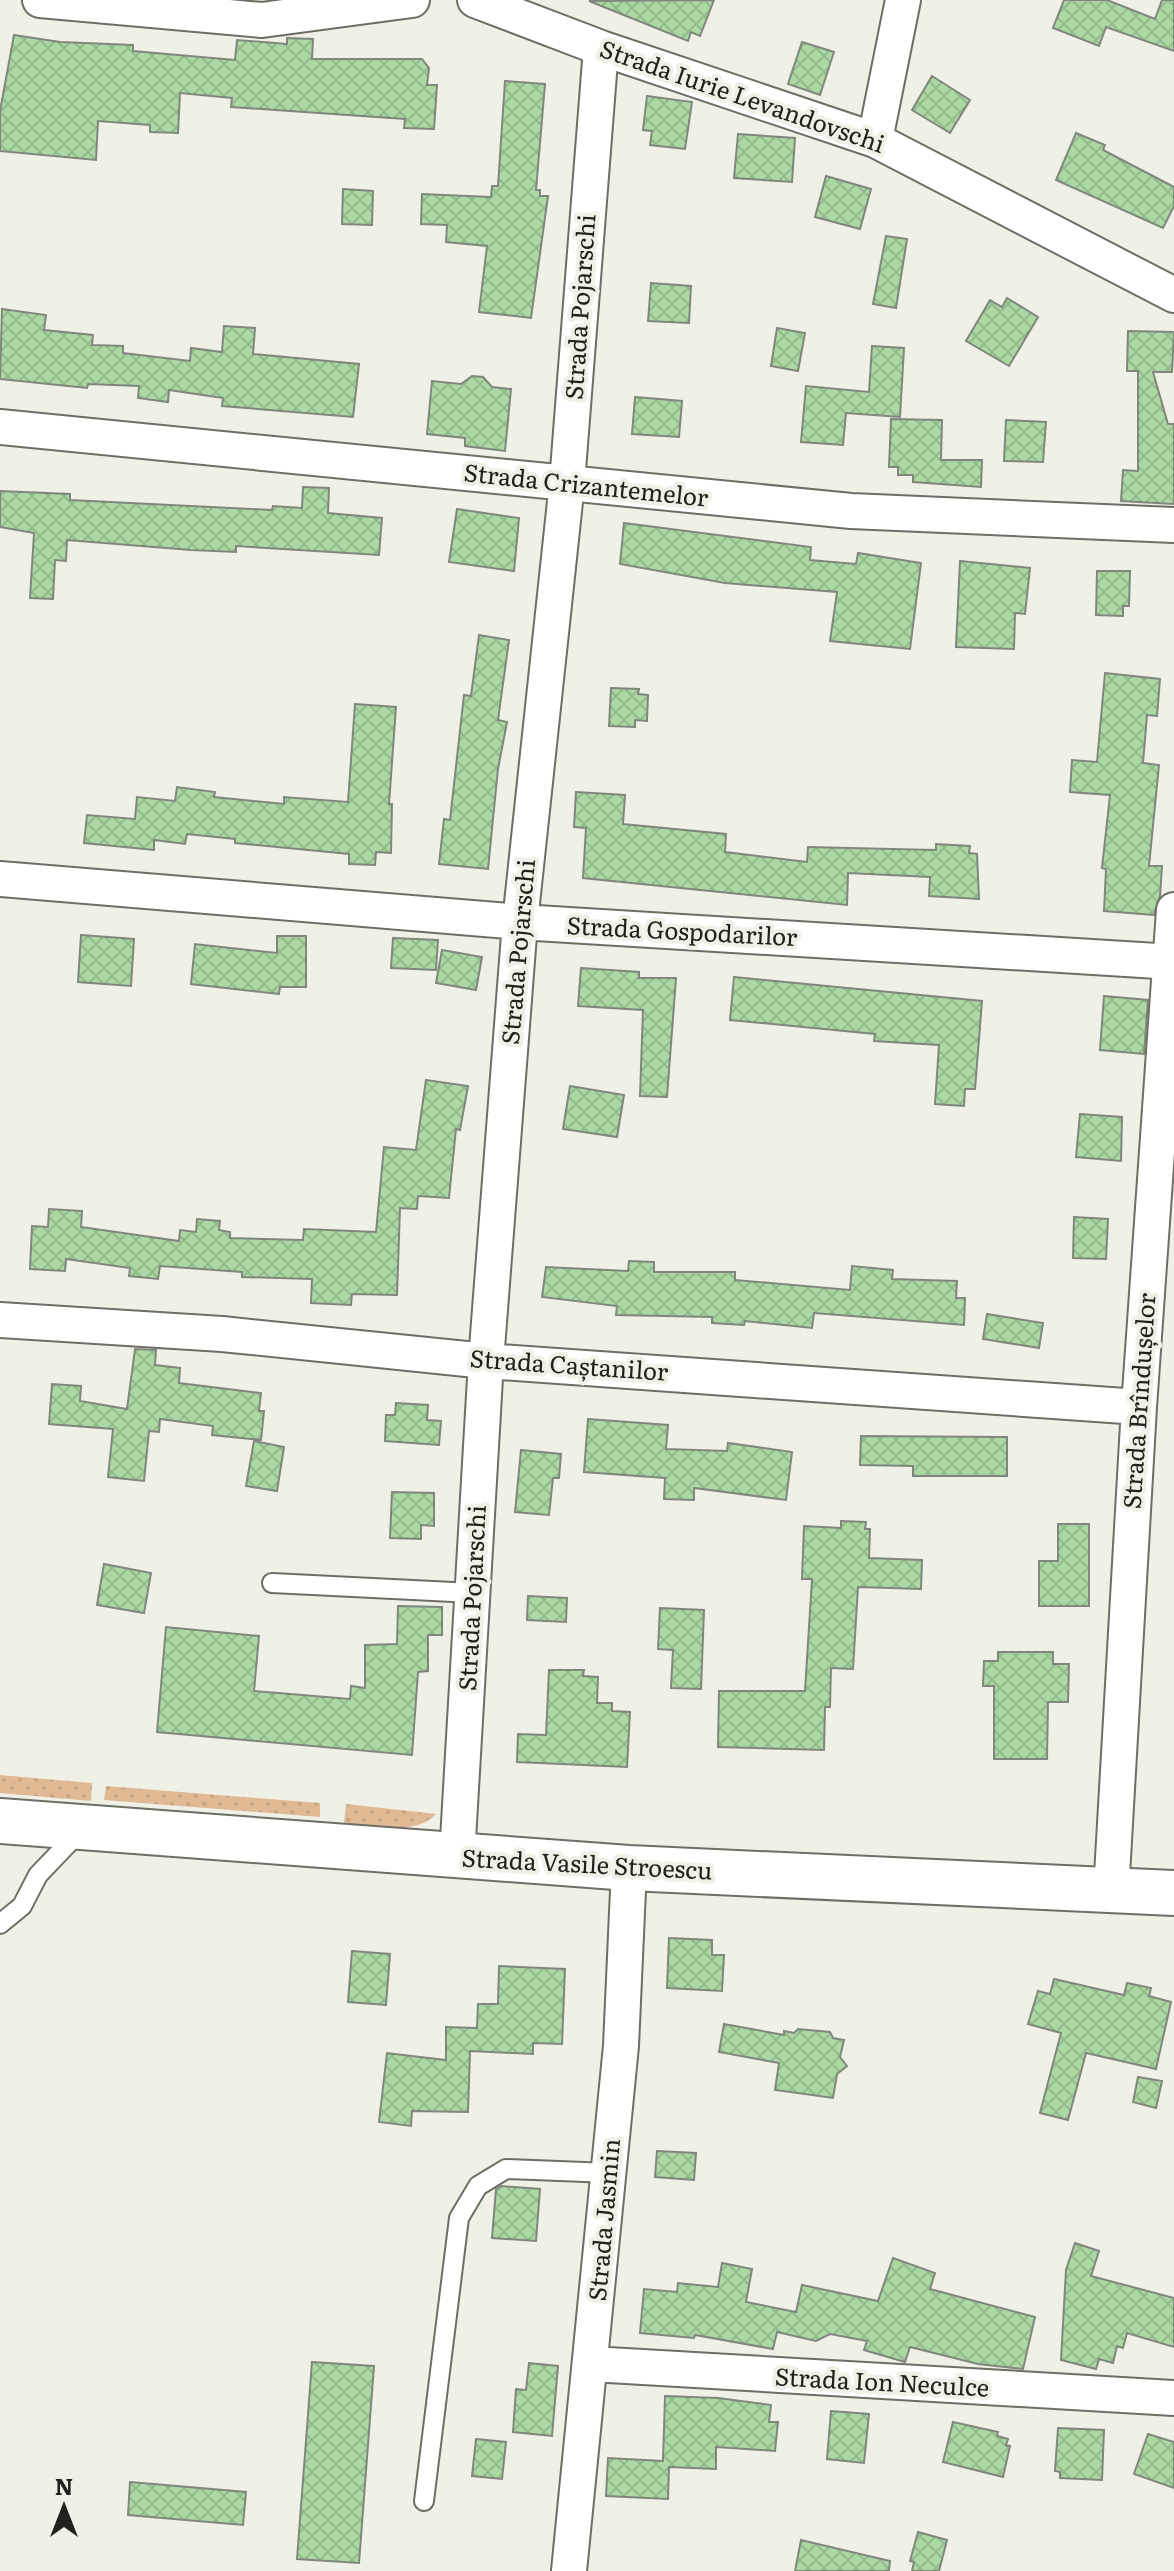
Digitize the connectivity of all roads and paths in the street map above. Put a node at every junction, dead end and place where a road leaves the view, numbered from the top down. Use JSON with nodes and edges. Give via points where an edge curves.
{"nodes":[{"id":1,"x":40,"y":0,"type":"edge"},
{"id":2,"x":412,"y":0,"type":"edge"},
{"id":3,"x":475,"y":0,"type":"edge"},
{"id":4,"x":903,"y":0,"type":"edge"},
{"id":5,"x":601,"y":48,"type":"junction"},
{"id":6,"x":875,"y":140,"type":"junction"},
{"id":7,"x":1174,"y":295,"type":"edge"},
{"id":8,"x":0,"y":427,"type":"edge"},
{"id":9,"x":567,"y":483,"type":"junction"},
{"id":10,"x":1174,"y":525,"type":"edge"},
{"id":11,"x":0,"y":879,"type":"edge"},
{"id":12,"x":1174,"y":910,"type":"edge"},
{"id":13,"x":520,"y":922,"type":"junction"},
{"id":14,"x":1172,"y":962,"type":"edge"},
{"id":15,"x":0,"y":1320,"type":"edge"},
{"id":16,"x":486,"y":1361,"type":"junction"},
{"id":17,"x":1139,"y":1407,"type":"junction"},
{"id":18,"x":272,"y":1583,"type":"dead end"},
{"id":19,"x":473,"y":1593,"type":"junction"},
{"id":20,"x":0,"y":1821,"type":"edge"},
{"id":21,"x":83,"y":1828,"type":"junction"},
{"id":22,"x":457,"y":1857,"type":"junction"},
{"id":23,"x":629,"y":1868,"type":"junction"},
{"id":24,"x":1111,"y":1893,"type":"junction"},
{"id":25,"x":1174,"y":1893,"type":"edge"},
{"id":26,"x":0,"y":1924,"type":"edge"},
{"id":27,"x":610,"y":2173,"type":"junction"},
{"id":28,"x":591,"y":2364,"type":"junction"},
{"id":29,"x":1174,"y":2398,"type":"edge"},
{"id":30,"x":424,"y":2501,"type":"dead end"},
{"id":31,"x":569,"y":2571,"type":"edge"}],
"edges":[{"from":1,"to":2,"type":"street","via":[[262,20]]},
{"from":3,"to":5,"type":"street","name":"Strada Iurie Levandovschi"},
{"from":4,"to":6,"type":"street"},
{"from":5,"to":6,"type":"street","name":"Strada Iurie Levandovschi"},
{"from":5,"to":9,"type":"street","name":"Strada Pojarschi"},
{"from":6,"to":7,"type":"street","name":"Strada Iurie Levandovschi"},
{"from":8,"to":9,"type":"street","name":"Strada Crizantemelor"},
{"from":9,"to":10,"type":"street","name":"Strada Crizantemelor","via":[[851,511]]},
{"from":9,"to":13,"type":"street","name":"Strada Pojarschi"},
{"from":11,"to":13,"type":"street","name":"Strada Gospodarilor"},
{"from":12,"to":14,"type":"street","name":"Strada Brîndușelor"},
{"from":13,"to":14,"type":"street","name":"Strada Gospodarilor"},
{"from":13,"to":16,"type":"street","name":"Strada Pojarschi"},
{"from":14,"to":17,"type":"street","name":"Strada Brîndușelor"},
{"from":15,"to":16,"type":"street","name":"Strada Caștanilor","via":[[222,1334]]},
{"from":16,"to":17,"type":"street","name":"Strada Caștanilor"},
{"from":16,"to":19,"type":"street","name":"Strada Pojarschi"},
{"from":17,"to":24,"type":"street","name":"Strada Brîndușelor"},
{"from":18,"to":19,"type":"lane"},
{"from":19,"to":22,"type":"street","name":"Strada Pojarschi"},
{"from":20,"to":21,"type":"main road","name":"Strada Vasile Stroescu"},
{"from":21,"to":22,"type":"main road","name":"Strada Vasile Stroescu"},
{"from":21,"to":26,"type":"lane","via":[[38,1875],[22,1906]]},
{"from":22,"to":23,"type":"main road","name":"Strada Vasile Stroescu"},
{"from":23,"to":24,"type":"main road","name":"Strada Vasile Stroescu"},
{"from":23,"to":27,"type":"street","name":"Strada Jasmin"},
{"from":24,"to":25,"type":"main road","name":"Strada Vasile Stroescu"},
{"from":27,"to":28,"type":"street","name":"Strada Jasmin"},
{"from":27,"to":30,"type":"lane","via":[[506,2169],[478,2186],[459,2218]]},
{"from":28,"to":29,"type":"street","name":"Strada Ion Neculce"},
{"from":28,"to":31,"type":"street","name":"Strada Jasmin"}]}
